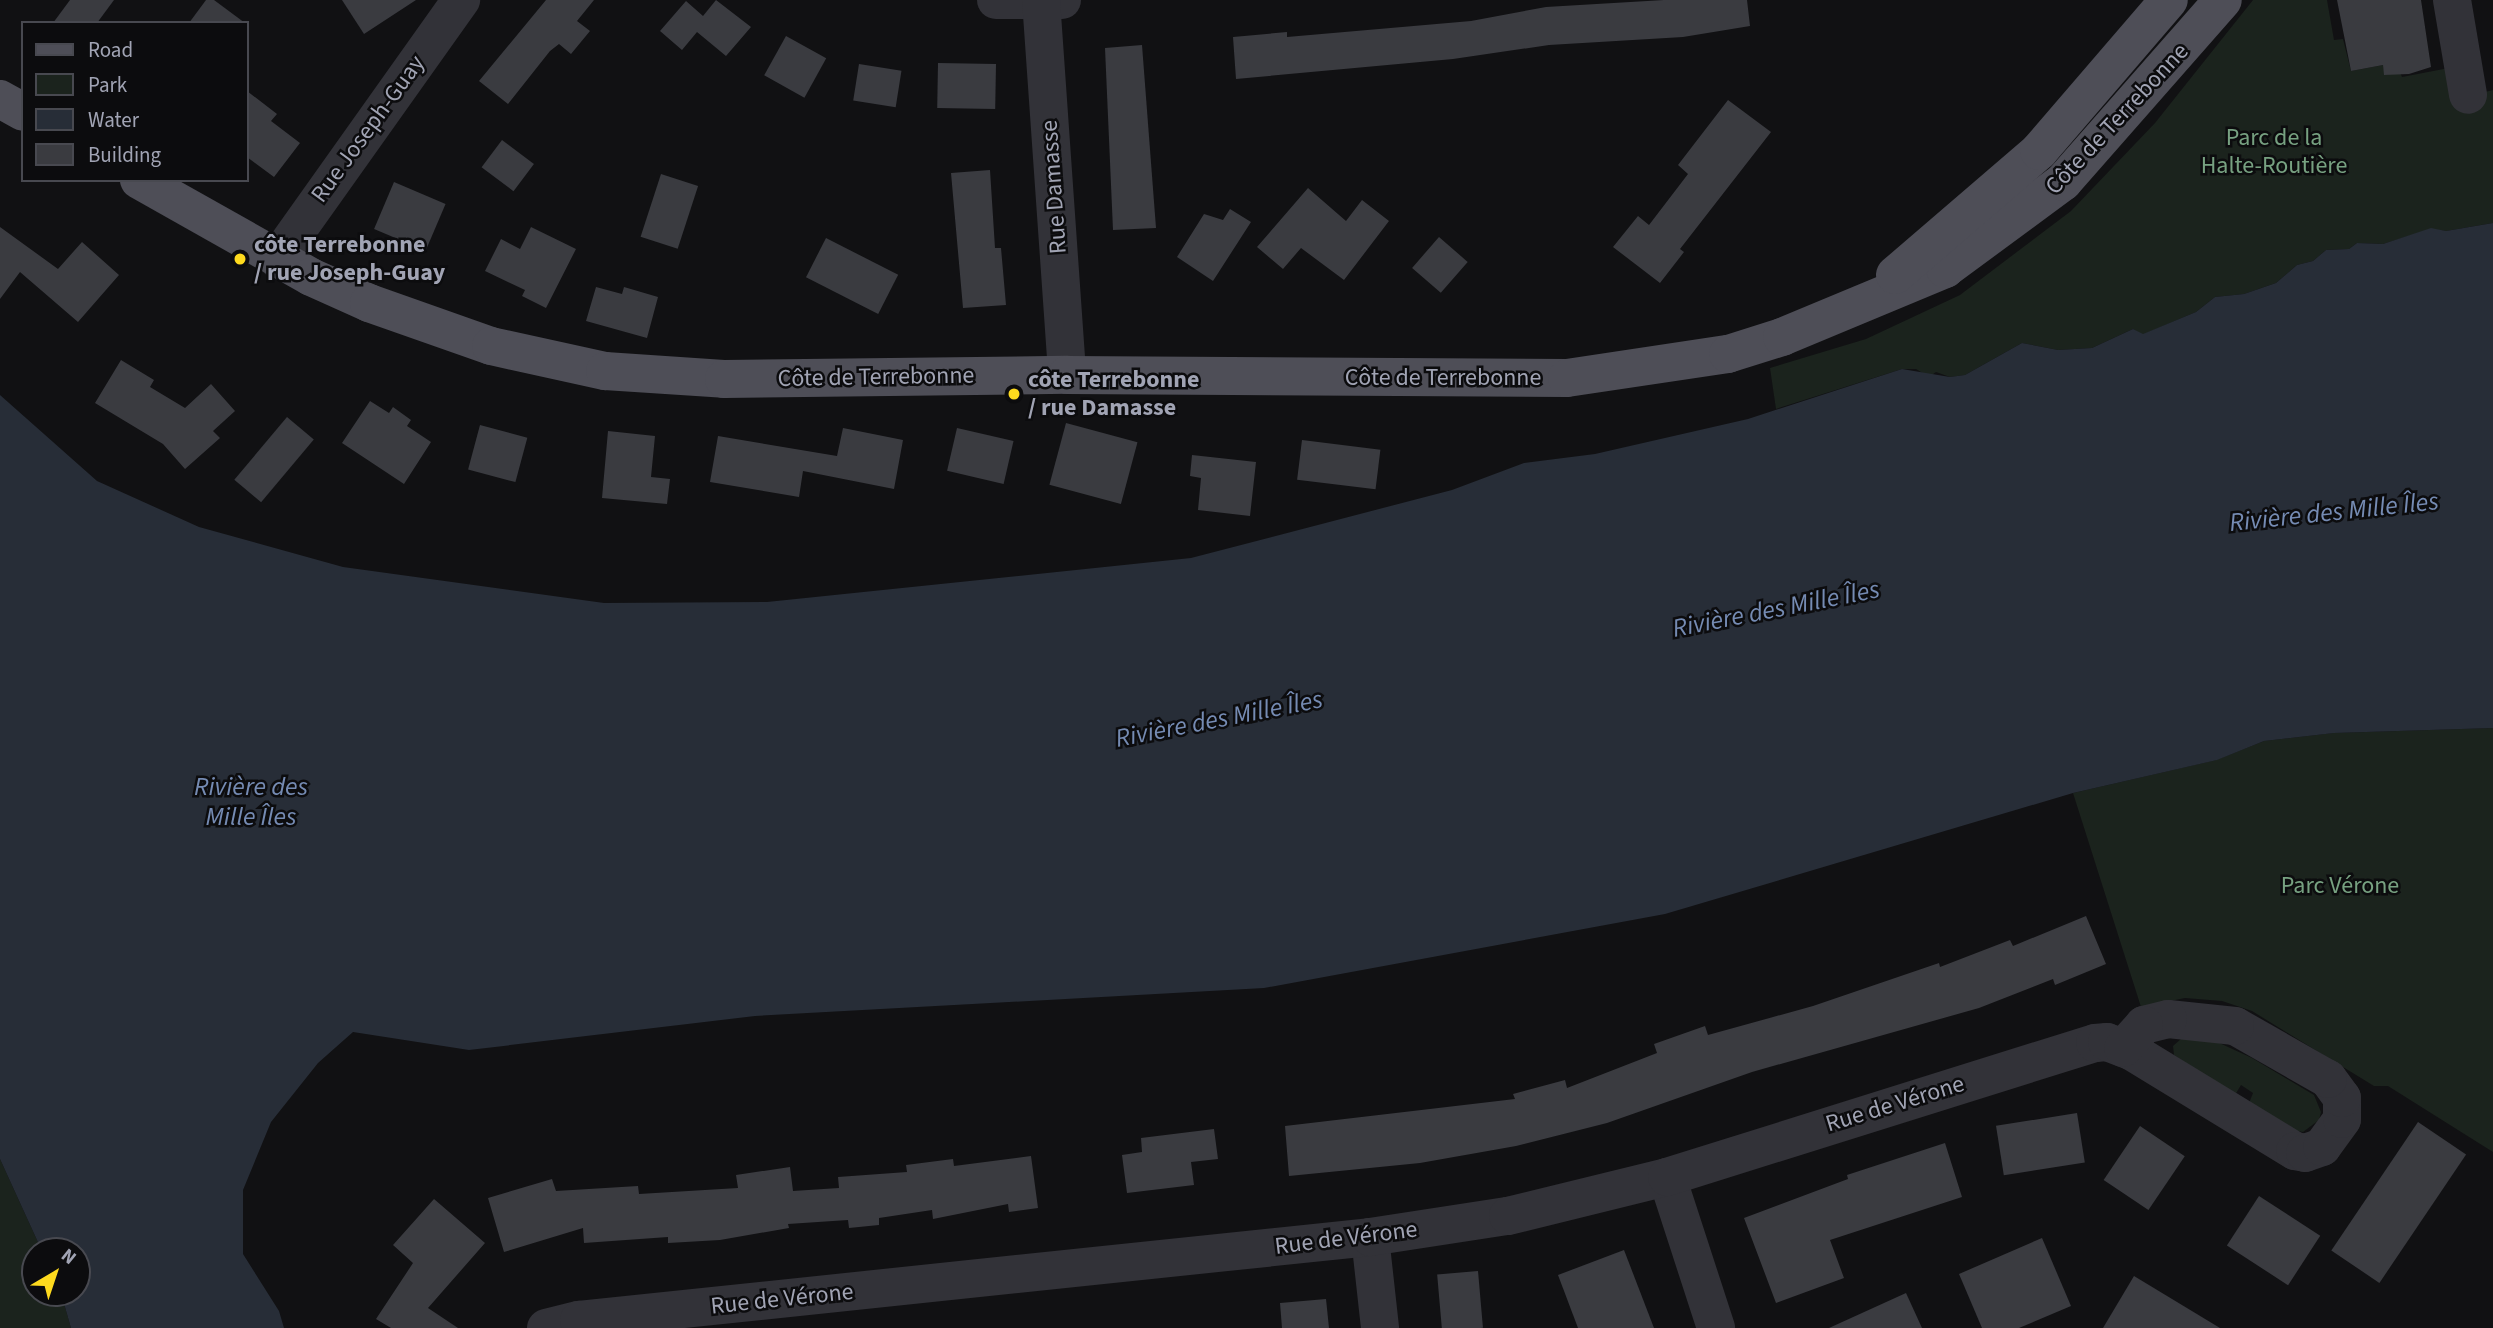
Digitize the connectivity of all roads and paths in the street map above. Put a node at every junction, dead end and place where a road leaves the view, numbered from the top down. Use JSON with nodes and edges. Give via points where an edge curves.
{"nodes":[{"id":1,"x":461,"y":0,"type":"edge"},
{"id":2,"x":996,"y":0,"type":"edge"},
{"id":3,"x":2169,"y":0,"type":"edge"},
{"id":4,"x":2223,"y":0,"type":"edge"},
{"id":5,"x":2452,"y":0,"type":"edge"},
{"id":6,"x":1048,"y":1,"type":"edge"},
{"id":7,"x":2468,"y":94,"type":"dead end"},
{"id":8,"x":0,"y":99,"type":"edge"},
{"id":9,"x":21,"y":111,"type":"edge"},
{"id":10,"x":142,"y":182,"type":"edge"},
{"id":11,"x":277,"y":259,"type":"junction"},
{"id":12,"x":1855,"y":307,"type":"junction"},
{"id":13,"x":1067,"y":374,"type":"junction"},
{"id":14,"x":2123,"y":1048,"type":"junction"},
{"id":15,"x":1667,"y":1177,"type":"junction"},
{"id":16,"x":1370,"y":1237,"type":"junction"},
{"id":17,"x":546,"y":1328,"type":"edge"},
{"id":18,"x":1380,"y":1328,"type":"edge"},
{"id":19,"x":1716,"y":1328,"type":"edge"}],
"edges":[{"from":1,"to":11,"type":"street","name":"Rue Joseph-Guay"},
{"from":2,"to":6,"type":"street"},
{"from":3,"to":12,"type":"main road","name":"Côte de Terrebonne","via":[[2017,173]]},
{"from":4,"to":12,"type":"main road","name":"Côte de Terrebonne","via":[[2105,139],[2041,201],[1945,269]]},
{"from":5,"to":7,"type":"street"},
{"from":6,"to":13,"type":"street","name":"Rue Damasse"},
{"from":8,"to":9,"type":"main road"},
{"from":10,"to":11,"type":"main road","name":"Côte de Terrebonne"},
{"from":11,"to":13,"type":"main road","name":"Côte de Terrebonne","via":[[356,298],[445,332],[605,371],[724,379]]},
{"from":12,"to":13,"type":"main road","name":"Côte de Terrebonne","via":[[1728,354],[1600,376],[1485,380]]},
{"from":14,"to":14,"type":"street","name":"Rue de Vérone","via":[[2295,1151],[2322,1147],[2342,1119],[2342,1098],[2328,1079],[2235,1026],[2168,1019],[2144,1025]]},
{"from":14,"to":15,"type":"street","name":"Rue de Vérone","via":[[2108,1042],[2083,1046]]},
{"from":15,"to":16,"type":"street","name":"Rue de Vérone","via":[[1508,1216]]},
{"from":15,"to":19,"type":"street"},
{"from":16,"to":17,"type":"street","name":"Rue de Vérone","via":[[579,1320]]},
{"from":16,"to":18,"type":"street"}]}
